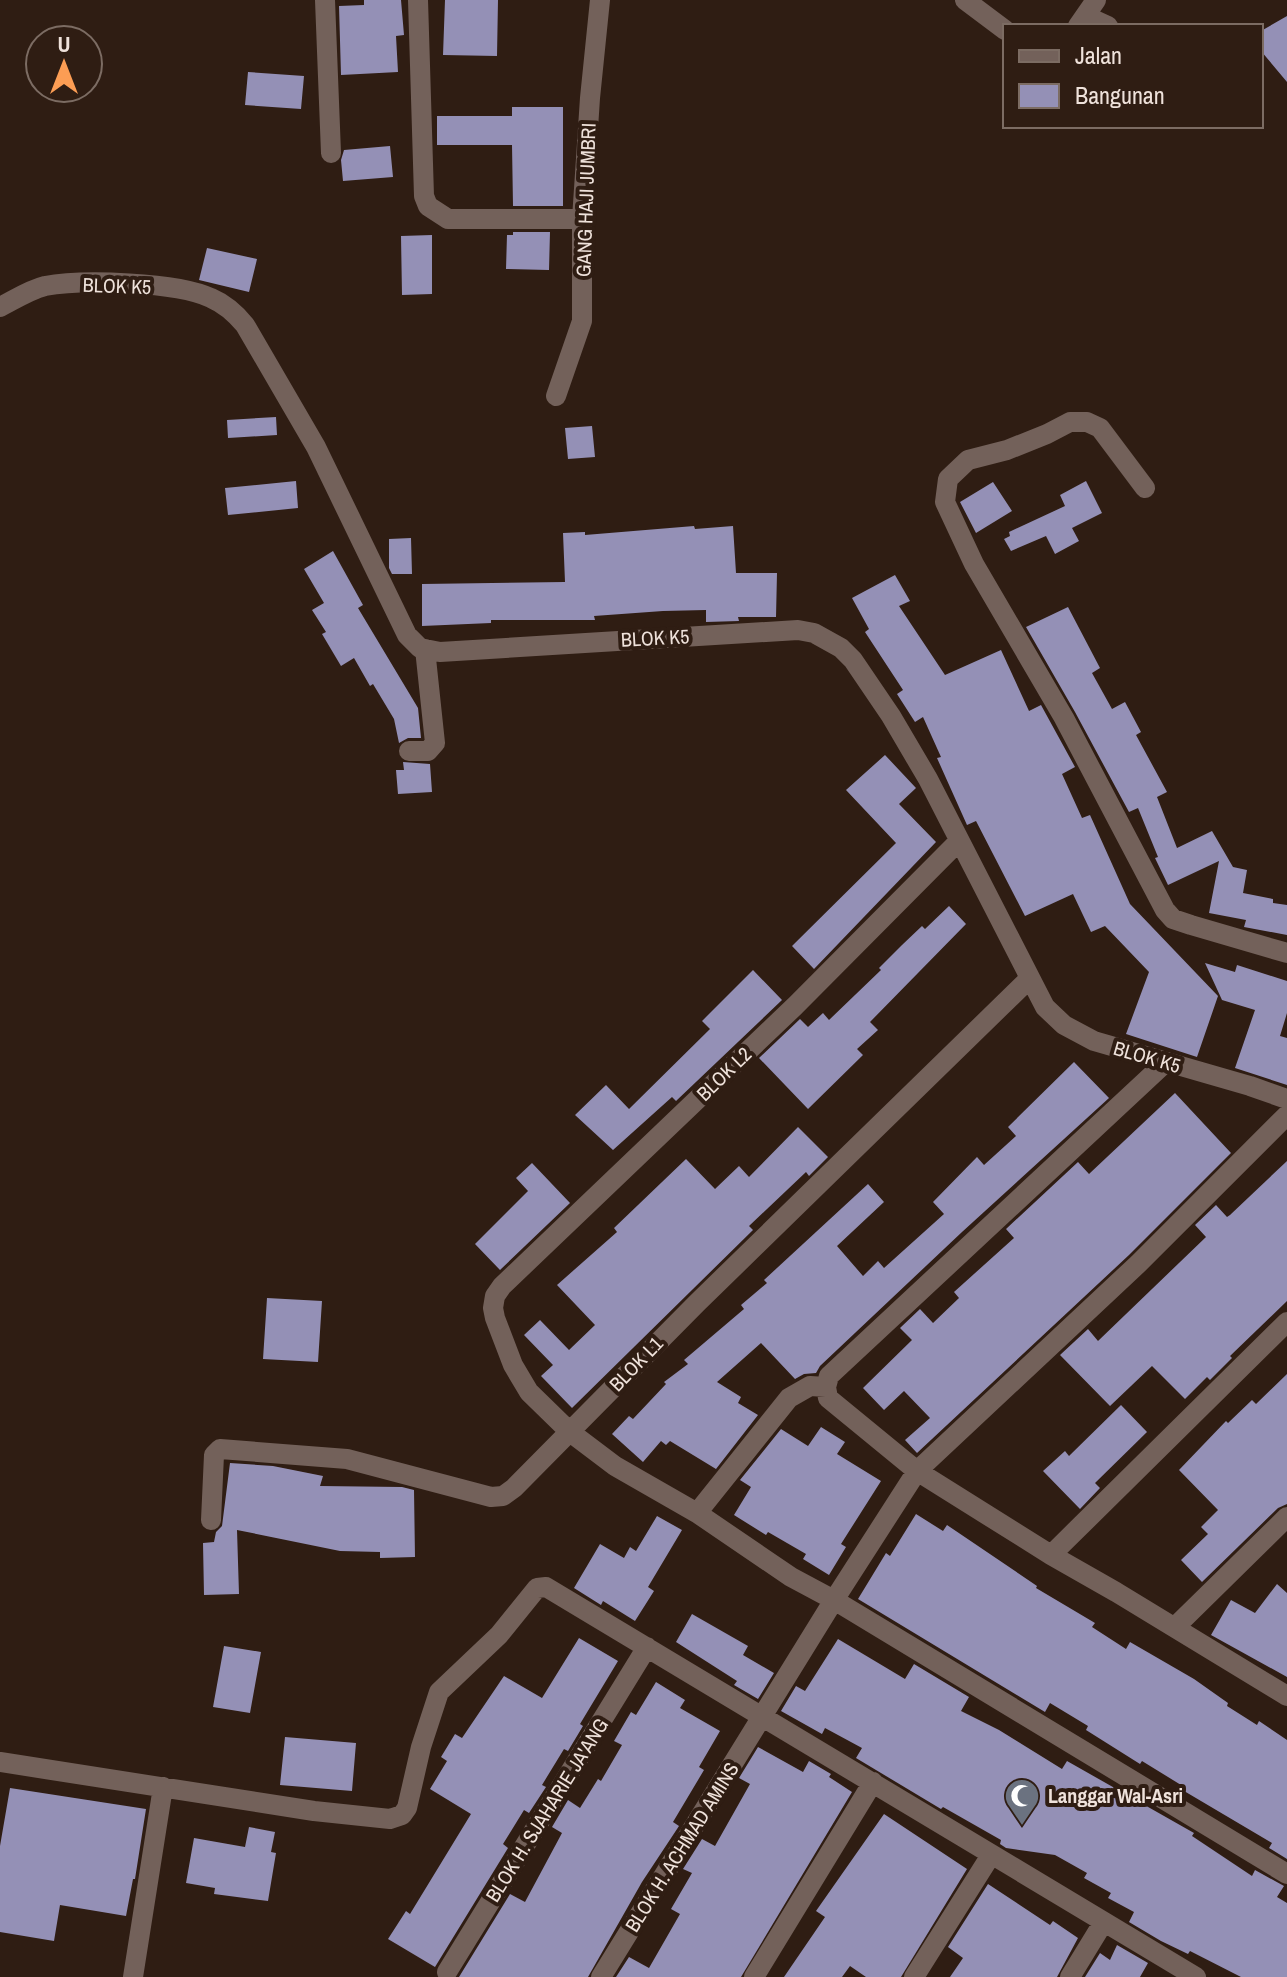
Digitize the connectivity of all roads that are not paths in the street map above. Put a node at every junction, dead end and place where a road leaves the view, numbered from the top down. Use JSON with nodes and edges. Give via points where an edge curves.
{"nodes":[{"id":1,"x":325,"y":0,"type":"edge"},
{"id":2,"x":418,"y":0,"type":"edge"},
{"id":3,"x":600,"y":0,"type":"edge"},
{"id":4,"x":965,"y":0,"type":"edge"},
{"id":5,"x":1087,"y":14,"type":"edge"},
{"id":6,"x":1104,"y":24,"type":"edge"},
{"id":7,"x":1003,"y":28,"type":"edge"},
{"id":8,"x":331,"y":153,"type":"dead end"},
{"id":9,"x":582,"y":219,"type":"junction"},
{"id":10,"x":0,"y":307,"type":"edge"},
{"id":11,"x":556,"y":396,"type":"dead end"},
{"id":12,"x":1145,"y":488,"type":"dead end"},
{"id":13,"x":425,"y":649,"type":"junction"},
{"id":14,"x":409,"y":751,"type":"dead end"},
{"id":15,"x":959,"y":841,"type":"junction"},
{"id":16,"x":1287,"y":953,"type":"edge"},
{"id":17,"x":1029,"y":979,"type":"junction"},
{"id":18,"x":1166,"y":1062,"type":"junction"},
{"id":19,"x":1287,"y":1099,"type":"edge"},
{"id":20,"x":1287,"y":1115,"type":"edge"},
{"id":21,"x":1287,"y":1322,"type":"edge"},
{"id":22,"x":826,"y":1387,"type":"junction"},
{"id":23,"x":570,"y":1432,"type":"junction"},
{"id":24,"x":917,"y":1471,"type":"junction"},
{"id":25,"x":697,"y":1513,"type":"junction"},
{"id":26,"x":1287,"y":1517,"type":"edge"},
{"id":27,"x":211,"y":1520,"type":"dead end"},
{"id":28,"x":1051,"y":1555,"type":"junction"},
{"id":29,"x":834,"y":1600,"type":"junction"},
{"id":30,"x":1175,"y":1627,"type":"junction"},
{"id":31,"x":647,"y":1647,"type":"junction"},
{"id":32,"x":1287,"y":1696,"type":"edge"},
{"id":33,"x":762,"y":1717,"type":"junction"},
{"id":34,"x":0,"y":1762,"type":"edge"},
{"id":35,"x":873,"y":1782,"type":"junction"},
{"id":36,"x":163,"y":1787,"type":"junction"},
{"id":37,"x":991,"y":1855,"type":"junction"},
{"id":38,"x":1287,"y":1874,"type":"edge"},
{"id":39,"x":1103,"y":1923,"type":"junction"},
{"id":40,"x":447,"y":1972,"type":"dead end"},
{"id":41,"x":133,"y":1977,"type":"edge"},
{"id":42,"x":601,"y":1977,"type":"edge"},
{"id":43,"x":754,"y":1977,"type":"edge"},
{"id":44,"x":914,"y":1977,"type":"edge"},
{"id":45,"x":1070,"y":1977,"type":"edge"},
{"id":46,"x":1196,"y":1977,"type":"edge"}],
"edges":[{"from":1,"to":8,"type":"street"},
{"from":2,"to":9,"type":"street","via":[[428,206],[448,219]]},
{"from":3,"to":9,"type":"street","name":"GANG HAJI JUMBRI"},
{"from":4,"to":7,"type":"street"},
{"from":5,"to":6,"type":"street"},
{"from":9,"to":11,"type":"street","name":"GANG HAJI JUMBRI","via":[[582,321]]},
{"from":10,"to":13,"type":"street","name":"BLOK K5","via":[[41,287],[111,284],[191,290],[235,312],[316,447],[407,635]]},
{"from":12,"to":16,"type":"street","via":[[1100,428],[1070,422],[1019,446],[968,460],[948,479],[945,502],[1165,910],[1173,919]]},
{"from":13,"to":14,"type":"street","via":[[435,743],[428,751]]},
{"from":13,"to":15,"type":"street","name":"BLOK K5","via":[[814,633],[853,660],[928,779]]},
{"from":15,"to":17,"type":"street","name":"BLOK K5"},
{"from":15,"to":23,"type":"street","name":"BLOK L2","via":[[495,1296],[493,1308],[513,1365],[529,1392]]},
{"from":17,"to":18,"type":"street","name":"BLOK K5","via":[[1045,1007],[1064,1025],[1094,1041]]},
{"from":17,"to":23,"type":"street","name":"BLOK L1"},
{"from":18,"to":19,"type":"street","name":"BLOK K5"},
{"from":18,"to":22,"type":"street","via":[[829,1376]]},
{"from":20,"to":24,"type":"street","name":"BLOK H. ACHMAD AMINS","via":[[1138,1264]]},
{"from":21,"to":28,"type":"street"},
{"from":22,"to":24,"type":"street","via":[[839,1409]]},
{"from":22,"to":25,"type":"street","via":[[810,1386],[789,1398]]},
{"from":23,"to":25,"type":"street","via":[[615,1466]]},
{"from":23,"to":27,"type":"street","name":"BLOK L1","via":[[514,1488],[491,1497],[347,1459],[220,1449],[214,1455]]},
{"from":24,"to":28,"type":"street"},
{"from":24,"to":29,"type":"street","name":"BLOK H. ACHMAD AMINS"},
{"from":25,"to":29,"type":"street"},
{"from":26,"to":30,"type":"street"},
{"from":28,"to":30,"type":"street"},
{"from":29,"to":33,"type":"street","name":"BLOK H. ACHMAD AMINS"},
{"from":29,"to":38,"type":"street"},
{"from":30,"to":32,"type":"street"},
{"from":31,"to":33,"type":"street"},
{"from":31,"to":36,"type":"street","via":[[563,1595],[537,1588],[499,1635],[439,1692],[407,1808],[390,1819]]},
{"from":31,"to":40,"type":"street","name":"BLOK H. SJAHARIE JA'ANG"},
{"from":33,"to":35,"type":"street"},
{"from":33,"to":42,"type":"street","name":"BLOK H. ACHMAD AMINS"},
{"from":34,"to":36,"type":"street"},
{"from":35,"to":37,"type":"street"},
{"from":35,"to":43,"type":"street"},
{"from":36,"to":41,"type":"street"},
{"from":37,"to":39,"type":"street"},
{"from":37,"to":44,"type":"street"},
{"from":39,"to":45,"type":"street"},
{"from":39,"to":46,"type":"street"}]}
